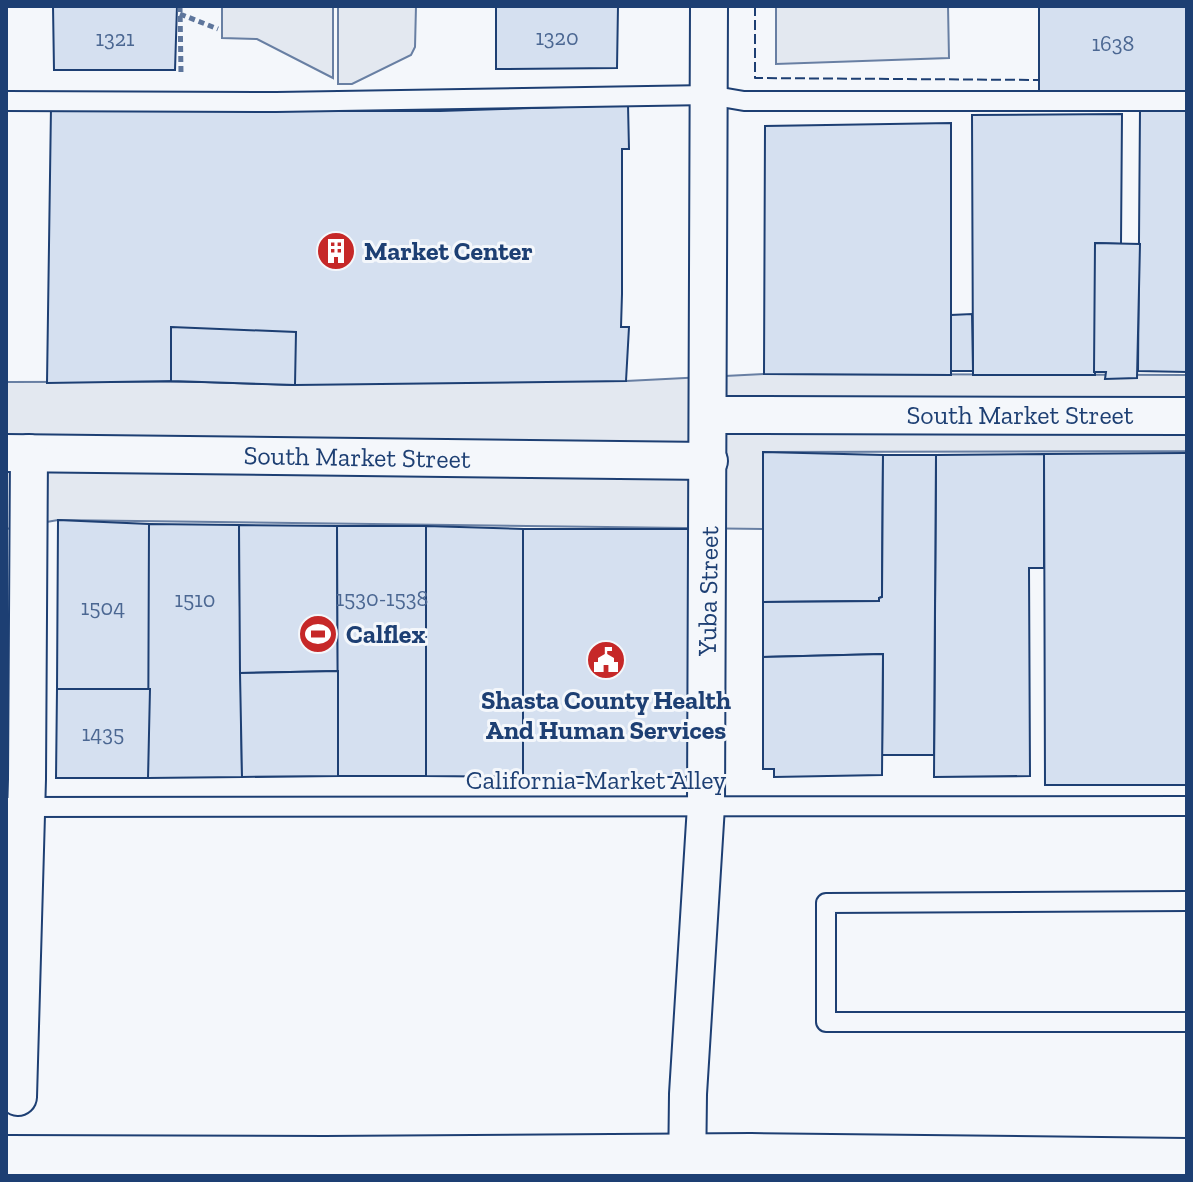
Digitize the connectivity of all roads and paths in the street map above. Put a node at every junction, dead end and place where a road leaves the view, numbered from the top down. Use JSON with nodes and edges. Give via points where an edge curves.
{"nodes":[{"id":1,"x":180,"y":6,"type":"edge"},
{"id":2,"x":709,"y":6,"type":"edge"},
{"id":3,"x":180,"y":14,"type":"junction"},
{"id":4,"x":218,"y":29,"type":"dead end"},
{"id":5,"x":181,"y":78,"type":"dead end"},
{"id":6,"x":709,"y":95,"type":"junction"},
{"id":7,"x":6,"y":101,"type":"edge"},
{"id":8,"x":1187,"y":101,"type":"edge"},
{"id":9,"x":709,"y":415,"type":"junction"},
{"id":10,"x":1187,"y":416,"type":"edge"},
{"id":11,"x":18,"y":453,"type":"edge"},
{"id":12,"x":709,"y":461,"type":"junction"},
{"id":13,"x":706,"y":806,"type":"junction"},
{"id":14,"x":1187,"y":806,"type":"edge"},
{"id":15,"x":16,"y":807,"type":"edge"},
{"id":16,"x":1187,"y":901,"type":"edge"},
{"id":17,"x":1187,"y":1022,"type":"edge"},
{"id":18,"x":18,"y":1097,"type":"dead end"},
{"id":19,"x":6,"y":1158,"type":"edge"},
{"id":20,"x":1187,"y":1161,"type":"edge"},
{"id":21,"x":687,"y":1166,"type":"edge"}],
"edges":[{"from":1,"to":3,"type":"path"},
{"from":2,"to":6,"type":"street","name":"Yuba Street"},
{"from":3,"to":4,"type":"path"},
{"from":3,"to":5,"type":"path"},
{"from":6,"to":7,"type":"lane"},
{"from":6,"to":8,"type":"lane","via":[[744,101]]},
{"from":6,"to":9,"type":"street","name":"Yuba Street"},
{"from":9,"to":10,"type":"street","name":"South Market Street"},
{"from":9,"to":12,"type":"street","name":"Yuba Street"},
{"from":11,"to":12,"type":"street","name":"South Market Street"},
{"from":11,"to":15,"type":"street"},
{"from":12,"to":13,"type":"street","name":"Yuba Street"},
{"from":13,"to":14,"type":"lane","name":"California-Market Alley"},
{"from":13,"to":15,"type":"lane","name":"California-Market Alley"},
{"from":13,"to":21,"type":"street","name":"Yuba Street"},
{"from":15,"to":18,"type":"street"},
{"from":16,"to":17,"type":"lane","via":[[826,903],[826,1022]]},
{"from":19,"to":21,"type":"main road"},
{"from":20,"to":21,"type":"main road"}]}
